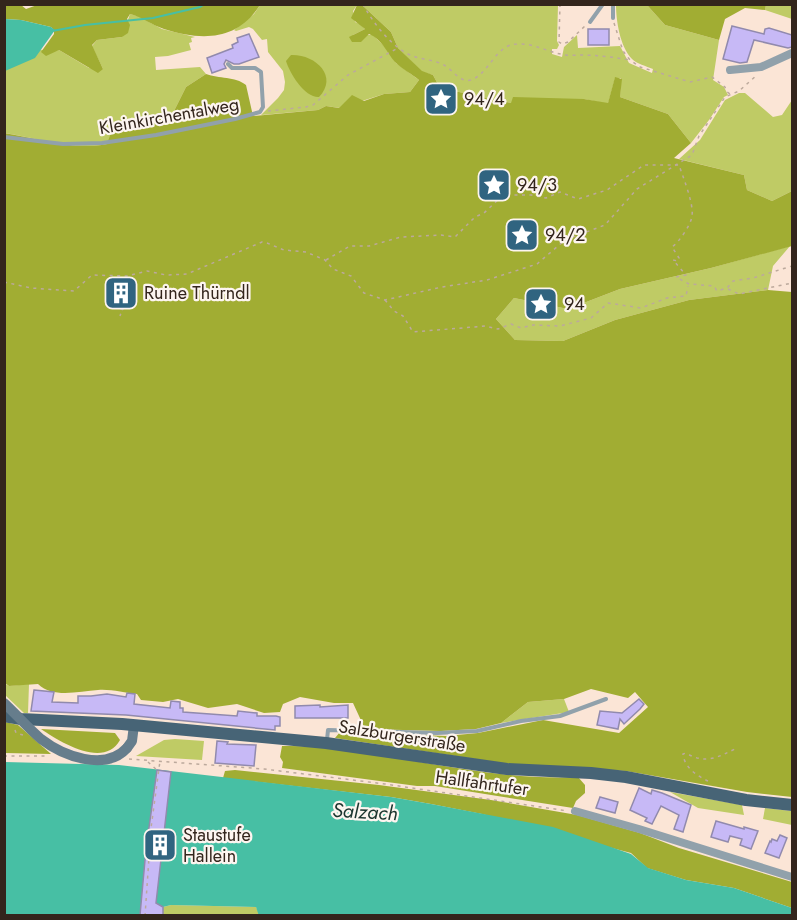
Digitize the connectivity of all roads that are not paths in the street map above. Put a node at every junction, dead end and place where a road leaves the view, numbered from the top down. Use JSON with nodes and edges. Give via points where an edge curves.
{"nodes":[{"id":1,"x":603,"y":4,"type":"edge"},
{"id":2,"x":613,"y":4,"type":"edge"},
{"id":3,"x":614,"y":18,"type":"road end"},
{"id":4,"x":590,"y":22,"type":"road end"},
{"id":5,"x":792,"y":53,"type":"edge"},
{"id":6,"x":228,"y":64,"type":"dead end"},
{"id":7,"x":730,"y":70,"type":"dead end"},
{"id":8,"x":4,"y":137,"type":"edge"},
{"id":9,"x":606,"y":699,"type":"dead end"},
{"id":10,"x":4,"y":703,"type":"edge"},
{"id":11,"x":4,"y":716,"type":"edge"},
{"id":12,"x":134,"y":725,"type":"junction"},
{"id":13,"x":326,"y":743,"type":"junction"},
{"id":14,"x":792,"y":805,"type":"edge"},
{"id":15,"x":574,"y":812,"type":"road end"},
{"id":16,"x":792,"y":877,"type":"edge"}],
"edges":[{"from":1,"to":4,"type":"lane"},
{"from":2,"to":3,"type":"lane"},
{"from":5,"to":7,"type":"street","via":[[761,67]]},
{"from":6,"to":8,"type":"lane","name":"Kleinkirchentalweg","via":[[261,72],[260,112],[102,143],[63,144]]},
{"from":9,"to":13,"type":"lane","via":[[560,716],[469,731],[328,730]]},
{"from":10,"to":12,"type":"main road","bridge":true,"via":[[42,740],[69,754],[99,760],[118,756],[128,748]]},
{"from":11,"to":12,"type":"main road","name":"Salzburgerstraße"},
{"from":12,"to":13,"type":"main road","name":"Salzburgerstraße"},
{"from":13,"to":14,"type":"main road","name":"Salzburgerstraße","via":[[507,769],[626,777]]},
{"from":15,"to":16,"type":"street"}]}
